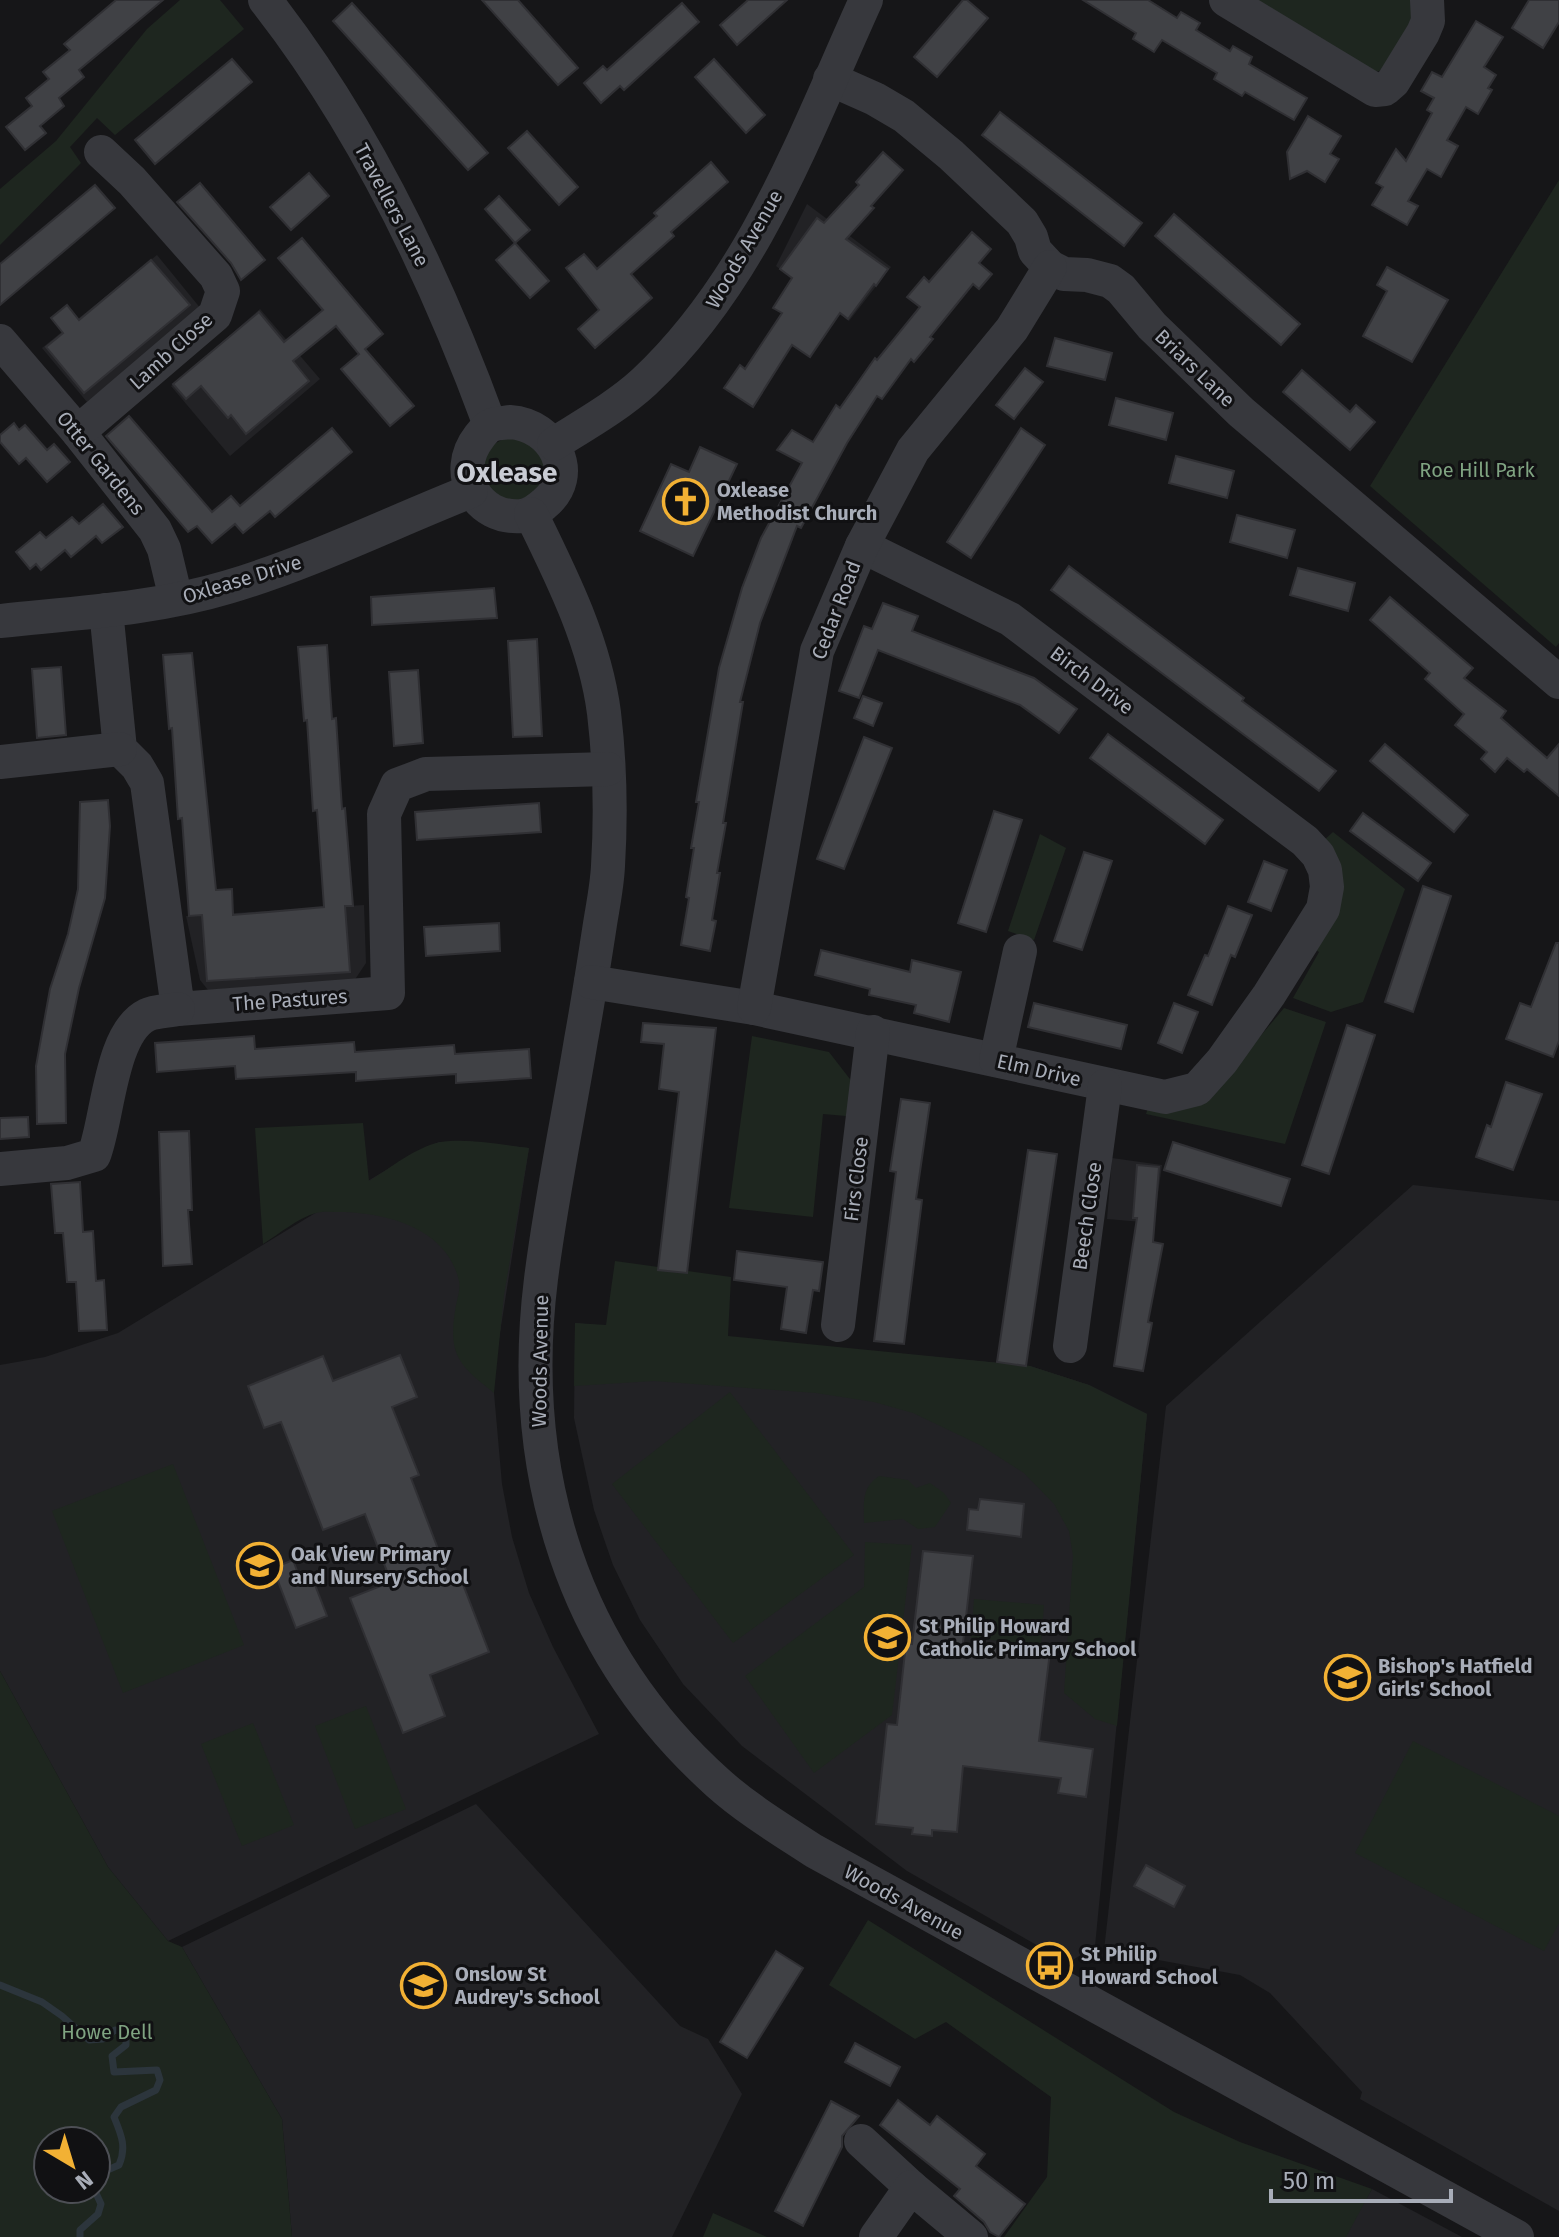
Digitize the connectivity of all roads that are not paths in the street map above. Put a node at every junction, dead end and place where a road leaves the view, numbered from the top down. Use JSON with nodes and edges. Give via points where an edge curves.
{"nodes":[{"id":1,"x":265,"y":0,"type":"edge"},
{"id":2,"x":866,"y":0,"type":"edge"},
{"id":3,"x":1226,"y":0,"type":"edge"},
{"id":4,"x":1427,"y":0,"type":"edge"},
{"id":5,"x":830,"y":79,"type":"junction"},
{"id":6,"x":101,"y":152,"type":"dead end"},
{"id":7,"x":1050,"y":267,"type":"junction"},
{"id":8,"x":0,"y":341,"type":"edge"},
{"id":9,"x":490,"y":425,"type":"junction"},
{"id":10,"x":78,"y":432,"type":"junction"},
{"id":11,"x":554,"y":444,"type":"junction"},
{"id":12,"x":471,"y":491,"type":"junction"},
{"id":13,"x":531,"y":514,"type":"junction"},
{"id":14,"x":862,"y":546,"type":"junction"},
{"id":15,"x":176,"y":599,"type":"junction"},
{"id":16,"x":106,"y":610,"type":"junction"},
{"id":17,"x":0,"y":621,"type":"edge"},
{"id":18,"x":1559,"y":682,"type":"edge"},
{"id":19,"x":120,"y":749,"type":"junction"},
{"id":20,"x":0,"y":762,"type":"edge"},
{"id":21,"x":608,"y":769,"type":"junction"},
{"id":22,"x":1305,"y":841,"type":"joint"},
{"id":23,"x":1020,"y":951,"type":"dead end"},
{"id":24,"x":591,"y":982,"type":"junction"},
{"id":25,"x":754,"y":1008,"type":"junction"},
{"id":26,"x":178,"y":1009,"type":"junction"},
{"id":27,"x":873,"y":1032,"type":"junction"},
{"id":28,"x":996,"y":1060,"type":"junction"},
{"id":29,"x":1105,"y":1086,"type":"junction"},
{"id":30,"x":0,"y":1169,"type":"edge"},
{"id":31,"x":838,"y":1325,"type":"dead end"},
{"id":32,"x":1070,"y":1346,"type":"dead end"},
{"id":33,"x":861,"y":2141,"type":"dead end"},
{"id":34,"x":911,"y":2187,"type":"junction"},
{"id":35,"x":876,"y":2237,"type":"edge"},
{"id":36,"x":971,"y":2237,"type":"edge"},
{"id":37,"x":1517,"y":2237,"type":"edge"}],
"edges":[{"from":1,"to":9,"type":"street","name":"Travellers Lane","via":[[331,94],[411,236]]},
{"from":2,"to":5,"type":"street","name":"Woods Avenue"},
{"from":3,"to":4,"type":"street","via":[[1375,90],[1393,82],[1423,33]]},
{"from":5,"to":7,"type":"street","via":[[875,99],[929,136],[1022,222],[1035,251]]},
{"from":5,"to":11,"type":"street","name":"Woods Avenue","via":[[765,220],[705,316],[641,385]]},
{"from":6,"to":10,"type":"street","name":"Lamb Close","via":[[216,276],[223,291],[215,315]]},
{"from":7,"to":14,"type":"street","name":"Cedar Road","via":[[1012,329],[913,450]]},
{"from":7,"to":18,"type":"street","name":"Briars Lane","via":[[1110,281],[1121,289],[1241,412]]},
{"from":8,"to":10,"type":"street","name":"Otter Gardens"},
{"from":9,"to":11,"type":"street","via":[[524,423]]},
{"from":9,"to":12,"type":"street","via":[[470,449],[466,474]]},
{"from":10,"to":15,"type":"street","name":"Otter Gardens","via":[[155,530]]},
{"from":11,"to":13,"type":"street","via":[[559,484]]},
{"from":12,"to":13,"type":"street","via":[[503,516]]},
{"from":12,"to":15,"type":"street","name":"Oxlease Drive","via":[[294,565]]},
{"from":13,"to":21,"type":"street","name":"Woods Avenue","via":[[591,648],[604,711]]},
{"from":14,"to":22,"type":"street","name":"Birch Drive","via":[[1010,619]]},
{"from":14,"to":25,"type":"street","name":"Cedar Road","via":[[817,651]]},
{"from":15,"to":16,"type":"street","name":"Oxlease Drive"},
{"from":16,"to":17,"type":"street","name":"Oxlease Drive"},
{"from":16,"to":19,"type":"street"},
{"from":19,"to":20,"type":"street"},
{"from":19,"to":26,"type":"street","via":[[147,783]]},
{"from":21,"to":24,"type":"street","name":"Woods Avenue","via":[[608,868]]},
{"from":21,"to":26,"type":"street","name":"The Pastures","via":[[426,774],[397,785],[384,814],[388,993]]},
{"from":22,"to":29,"type":"street","name":"Elm Drive","via":[[1325,870],[1323,909],[1222,1061],[1197,1089],[1165,1097]]},
{"from":23,"to":28,"type":"street"},
{"from":24,"to":25,"type":"street","name":"Elm Drive"},
{"from":24,"to":37,"type":"street","name":"Woods Avenue","via":[[541,1281],[538,1431],[554,1521],[568,1565],[638,1696],[721,1786],[814,1851]]},
{"from":25,"to":27,"type":"street","name":"Elm Drive"},
{"from":26,"to":30,"type":"street","via":[[146,1015],[131,1030],[119,1052],[94,1155]]},
{"from":27,"to":28,"type":"street","name":"Elm Drive"},
{"from":27,"to":31,"type":"street","name":"Firs Close"},
{"from":28,"to":29,"type":"street","name":"Elm Drive"},
{"from":29,"to":32,"type":"street","name":"Beech Close"},
{"from":33,"to":34,"type":"street"},
{"from":34,"to":35,"type":"street"},
{"from":34,"to":36,"type":"street"}]}
